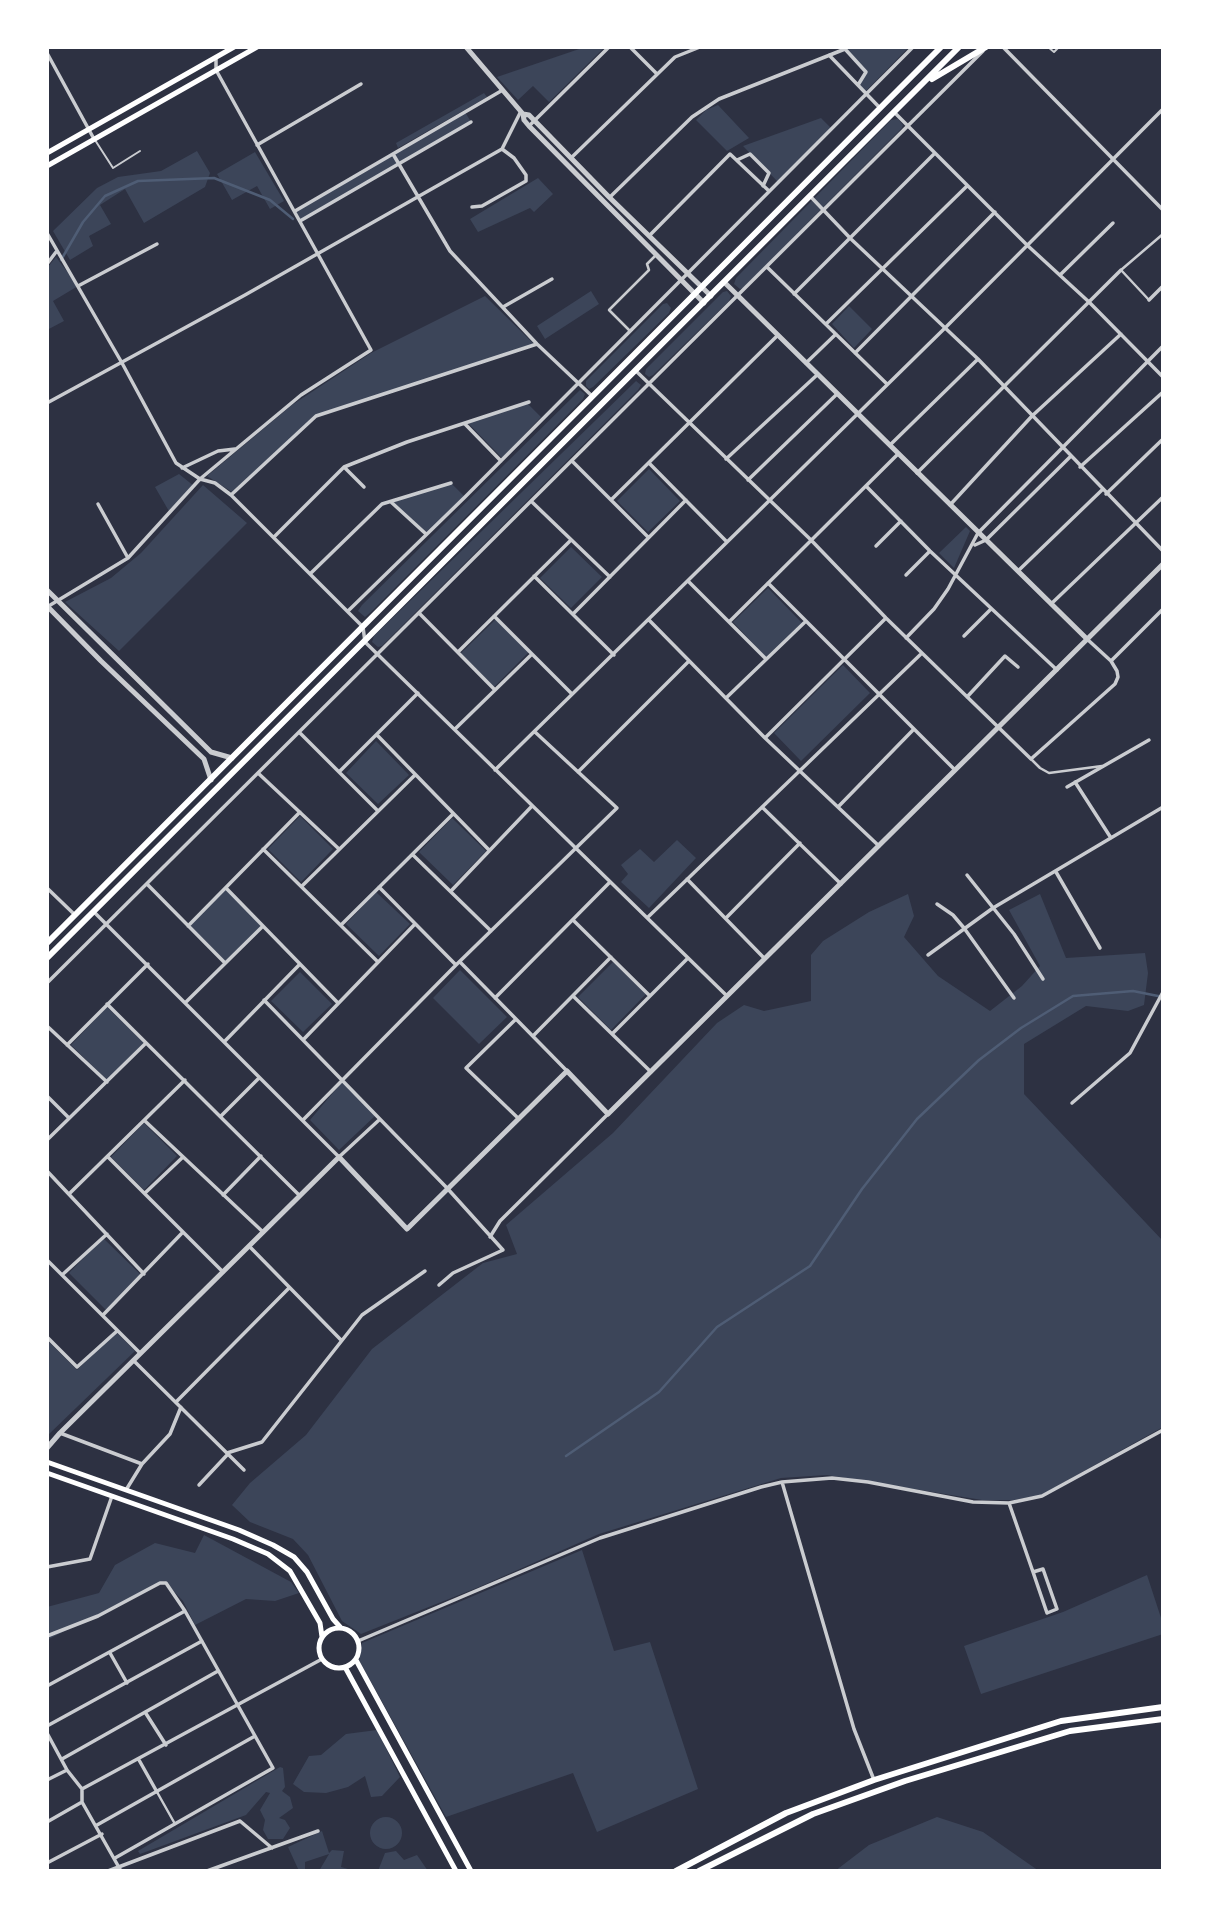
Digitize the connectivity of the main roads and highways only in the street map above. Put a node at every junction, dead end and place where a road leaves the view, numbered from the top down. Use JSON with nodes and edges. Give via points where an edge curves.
{"nodes":[{"id":1,"x":234,"y":47,"type":"edge"},
{"id":2,"x":257,"y":47,"type":"edge"},
{"id":3,"x":939,"y":47,"type":"edge"},
{"id":4,"x":959,"y":47,"type":"edge"},
{"id":5,"x":987,"y":47,"type":"edge"},
{"id":6,"x":916,"y":90,"type":"junction"},
{"id":7,"x":47,"y":153,"type":"edge"},
{"id":8,"x":47,"y":166,"type":"edge"},
{"id":9,"x":47,"y":943,"type":"edge"},
{"id":10,"x":47,"y":958,"type":"edge"},
{"id":11,"x":47,"y":1462,"type":"edge"},
{"id":12,"x":47,"y":1473,"type":"edge"},
{"id":13,"x":341,"y":1628,"type":"junction"},
{"id":14,"x":322,"y":1637,"type":"junction"},
{"id":15,"x":356,"y":1660,"type":"junction"},
{"id":16,"x":345,"y":1667,"type":"junction"},
{"id":17,"x":1163,"y":1707,"type":"edge"},
{"id":18,"x":1163,"y":1719,"type":"edge"},
{"id":19,"x":456,"y":1871,"type":"edge"},
{"id":20,"x":471,"y":1871,"type":"edge"},
{"id":21,"x":676,"y":1871,"type":"edge"},
{"id":22,"x":699,"y":1871,"type":"edge"}],
"edges":[{"from":1,"to":7,"type":"main road"},
{"from":2,"to":8,"type":"main road"},
{"from":3,"to":9,"type":"main road"},
{"from":4,"to":6,"type":"main road"},
{"from":5,"to":6,"type":"main road"},
{"from":6,"to":10,"type":"main road"},
{"from":11,"to":13,"type":"main road","via":[[273,1545],[294,1557],[307,1572]]},
{"from":12,"to":14,"type":"main road","via":[[233,1539],[280,1561],[320,1623]]},
{"from":13,"to":14,"type":"main road"},
{"from":13,"to":15,"type":"main road","via":[[359,1641]]},
{"from":14,"to":16,"type":"main road","via":[[322,1659],[332,1667]]},
{"from":15,"to":16,"type":"main road"},
{"from":15,"to":20,"type":"main road"},
{"from":16,"to":19,"type":"main road"},
{"from":17,"to":21,"type":"main road","via":[[1061,1721],[874,1780],[786,1813]]},
{"from":18,"to":22,"type":"main road","via":[[1070,1731],[905,1781],[813,1814]]}]}
